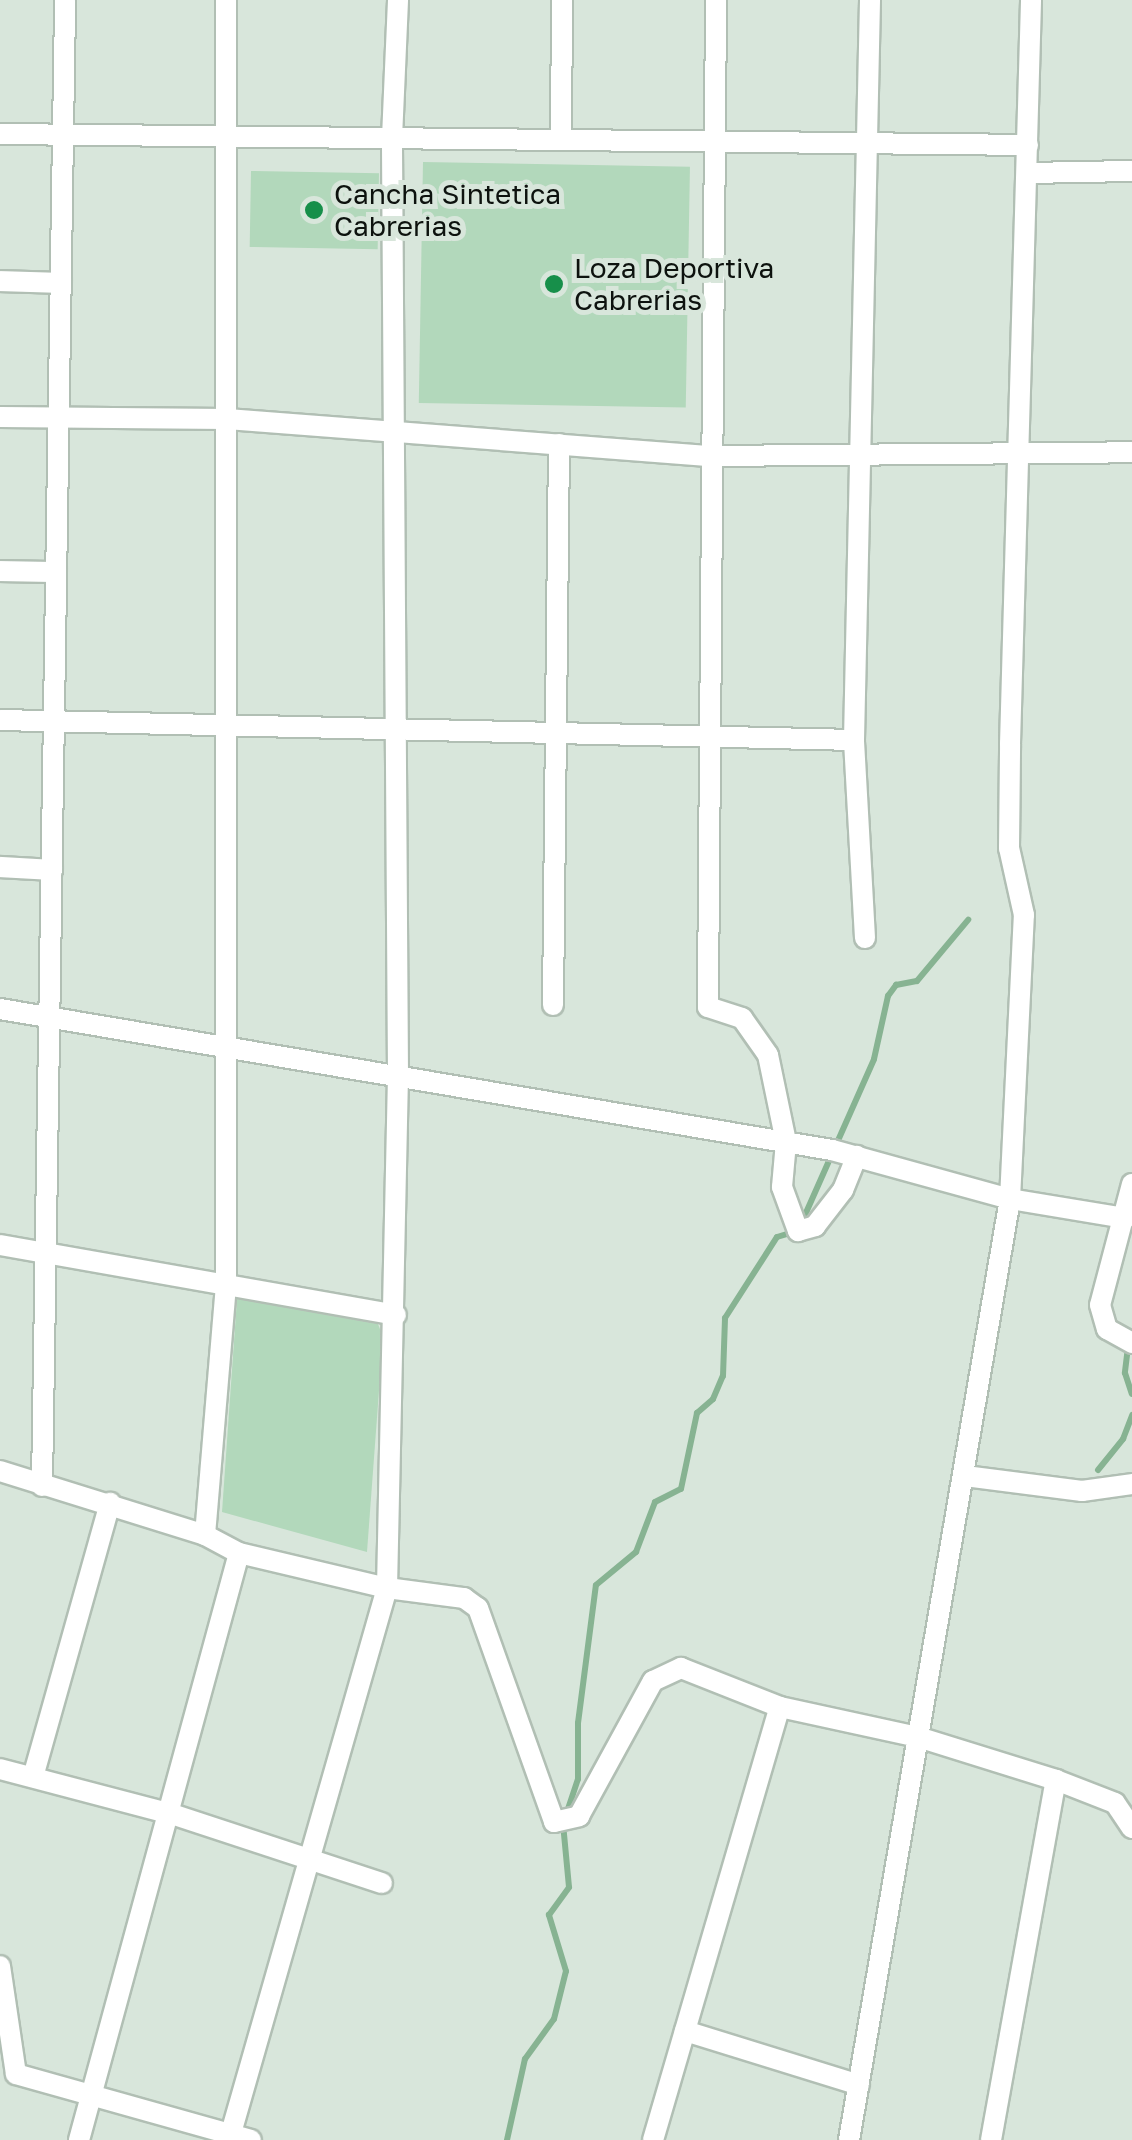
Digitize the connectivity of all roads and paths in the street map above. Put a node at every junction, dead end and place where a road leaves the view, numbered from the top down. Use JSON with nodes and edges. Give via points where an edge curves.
{"nodes":[{"id":1,"x":65,"y":0,"type":"edge"},
{"id":2,"x":226,"y":0,"type":"edge"},
{"id":3,"x":398,"y":0,"type":"edge"},
{"id":4,"x":562,"y":0,"type":"edge"},
{"id":5,"x":716,"y":0,"type":"edge"},
{"id":6,"x":870,"y":0,"type":"edge"},
{"id":7,"x":1031,"y":0,"type":"edge"},
{"id":8,"x":0,"y":134,"type":"edge"},
{"id":9,"x":63,"y":135,"type":"junction"},
{"id":10,"x":226,"y":136,"type":"junction"},
{"id":11,"x":392,"y":138,"type":"junction"},
{"id":12,"x":561,"y":140,"type":"junction"},
{"id":13,"x":716,"y":142,"type":"junction"},
{"id":14,"x":868,"y":144,"type":"junction"},
{"id":15,"x":1028,"y":146,"type":"junction"},
{"id":16,"x":1132,"y":172,"type":"edge"},
{"id":17,"x":1027,"y":173,"type":"junction"},
{"id":18,"x":0,"y":282,"type":"edge"},
{"id":19,"x":61,"y":283,"type":"junction"},
{"id":20,"x":0,"y":417,"type":"edge"},
{"id":21,"x":58,"y":418,"type":"junction"},
{"id":22,"x":227,"y":419,"type":"junction"},
{"id":23,"x":396,"y":430,"type":"junction"},
{"id":24,"x":558,"y":444,"type":"junction"},
{"id":25,"x":1132,"y":452,"type":"edge"},
{"id":26,"x":708,"y":456,"type":"junction"},
{"id":27,"x":859,"y":456,"type":"junction"},
{"id":28,"x":1018,"y":456,"type":"junction"},
{"id":29,"x":0,"y":570,"type":"edge"},
{"id":30,"x":56,"y":572,"type":"junction"},
{"id":31,"x":0,"y":720,"type":"edge"},
{"id":32,"x":54,"y":721,"type":"junction"},
{"id":33,"x":226,"y":724,"type":"junction"},
{"id":34,"x":392,"y":725,"type":"junction"},
{"id":35,"x":556,"y":729,"type":"junction"},
{"id":36,"x":708,"y":740,"type":"junction"},
{"id":37,"x":854,"y":740,"type":"junction"},
{"id":38,"x":0,"y":867,"type":"edge"},
{"id":39,"x":52,"y":870,"type":"junction"},
{"id":40,"x":865,"y":938,"type":"dead end"},
{"id":41,"x":553,"y":1005,"type":"dead end"},
{"id":42,"x":0,"y":1009,"type":"edge"},
{"id":43,"x":50,"y":1018,"type":"junction"},
{"id":44,"x":226,"y":1051,"type":"junction"},
{"id":45,"x":398,"y":1075,"type":"junction"},
{"id":46,"x":786,"y":1142,"type":"junction"},
{"id":47,"x":858,"y":1156,"type":"junction"},
{"id":48,"x":1132,"y":1184,"type":"edge"},
{"id":49,"x":1010,"y":1199,"type":"junction"},
{"id":50,"x":1126,"y":1218,"type":"junction"},
{"id":51,"x":0,"y":1245,"type":"edge"},
{"id":52,"x":46,"y":1253,"type":"junction"},
{"id":53,"x":226,"y":1284,"type":"junction"},
{"id":54,"x":396,"y":1314,"type":"junction"},
{"id":55,"x":1132,"y":1343,"type":"edge"},
{"id":56,"x":0,"y":1471,"type":"edge"},
{"id":57,"x":965,"y":1476,"type":"junction"},
{"id":58,"x":1132,"y":1484,"type":"edge"},
{"id":59,"x":42,"y":1486,"type":"junction"},
{"id":60,"x":110,"y":1503,"type":"junction"},
{"id":61,"x":206,"y":1536,"type":"junction"},
{"id":62,"x":239,"y":1553,"type":"junction"},
{"id":63,"x":387,"y":1588,"type":"junction"},
{"id":64,"x":780,"y":1707,"type":"junction"},
{"id":65,"x":918,"y":1737,"type":"junction"},
{"id":66,"x":0,"y":1770,"type":"edge"},
{"id":67,"x":33,"y":1777,"type":"junction"},
{"id":68,"x":1056,"y":1780,"type":"junction"},
{"id":69,"x":172,"y":1814,"type":"junction"},
{"id":70,"x":1132,"y":1828,"type":"edge"},
{"id":71,"x":313,"y":1858,"type":"junction"},
{"id":72,"x":382,"y":1883,"type":"dead end"},
{"id":73,"x":0,"y":1966,"type":"edge"},
{"id":74,"x":685,"y":2031,"type":"junction"},
{"id":75,"x":859,"y":2085,"type":"junction"},
{"id":76,"x":91,"y":2097,"type":"junction"},
{"id":77,"x":237,"y":2139,"type":"edge"},
{"id":78,"x":78,"y":2140,"type":"edge"},
{"id":79,"x":653,"y":2140,"type":"edge"},
{"id":80,"x":849,"y":2140,"type":"edge"},
{"id":81,"x":991,"y":2140,"type":"edge"}],
"edges":[{"from":1,"to":9,"type":"street"},
{"from":2,"to":10,"type":"street"},
{"from":3,"to":11,"type":"street"},
{"from":4,"to":12,"type":"street"},
{"from":5,"to":13,"type":"street"},
{"from":6,"to":14,"type":"street"},
{"from":7,"to":15,"type":"street"},
{"from":8,"to":9,"type":"street"},
{"from":9,"to":10,"type":"street"},
{"from":9,"to":19,"type":"street"},
{"from":10,"to":11,"type":"street"},
{"from":10,"to":22,"type":"street"},
{"from":11,"to":12,"type":"street"},
{"from":11,"to":23,"type":"street"},
{"from":12,"to":13,"type":"street"},
{"from":13,"to":14,"type":"street"},
{"from":13,"to":26,"type":"street"},
{"from":14,"to":15,"type":"street"},
{"from":14,"to":27,"type":"street"},
{"from":15,"to":17,"type":"street"},
{"from":16,"to":17,"type":"street"},
{"from":17,"to":28,"type":"street"},
{"from":18,"to":19,"type":"street"},
{"from":19,"to":21,"type":"street"},
{"from":20,"to":21,"type":"street"},
{"from":21,"to":22,"type":"street"},
{"from":21,"to":30,"type":"street"},
{"from":22,"to":23,"type":"street"},
{"from":22,"to":33,"type":"street"},
{"from":23,"to":24,"type":"street"},
{"from":23,"to":34,"type":"street"},
{"from":24,"to":26,"type":"street"},
{"from":24,"to":35,"type":"street"},
{"from":25,"to":28,"type":"street"},
{"from":26,"to":27,"type":"street"},
{"from":26,"to":36,"type":"street"},
{"from":27,"to":28,"type":"street"},
{"from":27,"to":37,"type":"street"},
{"from":28,"to":49,"type":"street","via":[[1009,848],[1024,915]]},
{"from":29,"to":30,"type":"street"},
{"from":30,"to":32,"type":"street"},
{"from":31,"to":32,"type":"street"},
{"from":32,"to":33,"type":"street"},
{"from":32,"to":39,"type":"street"},
{"from":33,"to":34,"type":"street"},
{"from":33,"to":44,"type":"street"},
{"from":34,"to":35,"type":"street"},
{"from":34,"to":45,"type":"street"},
{"from":35,"to":36,"type":"street"},
{"from":35,"to":41,"type":"street"},
{"from":36,"to":37,"type":"street"},
{"from":36,"to":46,"type":"street","via":[[708,1007],[742,1018],[768,1055]]},
{"from":37,"to":40,"type":"street"},
{"from":38,"to":39,"type":"street"},
{"from":39,"to":43,"type":"street"},
{"from":42,"to":43,"type":"street"},
{"from":43,"to":44,"type":"street"},
{"from":43,"to":52,"type":"street"},
{"from":44,"to":45,"type":"street"},
{"from":44,"to":53,"type":"street"},
{"from":45,"to":46,"type":"street"},
{"from":45,"to":54,"type":"street"},
{"from":46,"to":47,"type":"street"},
{"from":46,"to":47,"type":"street","via":[[782,1187],[798,1231],[815,1226],[843,1190]]},
{"from":47,"to":49,"type":"street"},
{"from":48,"to":50,"type":"street"},
{"from":49,"to":50,"type":"street"},
{"from":49,"to":57,"type":"street"},
{"from":50,"to":55,"type":"street","via":[[1100,1305],[1107,1329]]},
{"from":51,"to":52,"type":"street"},
{"from":52,"to":53,"type":"street"},
{"from":52,"to":59,"type":"street"},
{"from":53,"to":54,"type":"street"},
{"from":53,"to":61,"type":"street"},
{"from":54,"to":63,"type":"street"},
{"from":56,"to":59,"type":"street"},
{"from":57,"to":58,"type":"street","via":[[1082,1491]]},
{"from":57,"to":65,"type":"street"},
{"from":59,"to":60,"type":"street"},
{"from":60,"to":61,"type":"street"},
{"from":60,"to":67,"type":"street"},
{"from":61,"to":62,"type":"street"},
{"from":62,"to":63,"type":"street"},
{"from":62,"to":69,"type":"street"},
{"from":63,"to":64,"type":"street","via":[[464,1598],[478,1608],[554,1822],[579,1816],[652,1680],[667,1672],[681,1668]]},
{"from":63,"to":71,"type":"street"},
{"from":64,"to":65,"type":"street"},
{"from":64,"to":74,"type":"street"},
{"from":65,"to":68,"type":"street"},
{"from":65,"to":75,"type":"street"},
{"from":66,"to":67,"type":"street"},
{"from":67,"to":69,"type":"street"},
{"from":68,"to":70,"type":"street","via":[[1115,1803]]},
{"from":68,"to":81,"type":"street"},
{"from":69,"to":71,"type":"street"},
{"from":69,"to":76,"type":"street"},
{"from":71,"to":72,"type":"street"},
{"from":71,"to":77,"type":"street"},
{"from":73,"to":76,"type":"street","via":[[16,2074]]},
{"from":74,"to":75,"type":"street"},
{"from":74,"to":79,"type":"street"},
{"from":75,"to":80,"type":"street"},
{"from":76,"to":77,"type":"street"},
{"from":76,"to":78,"type":"street"}]}
